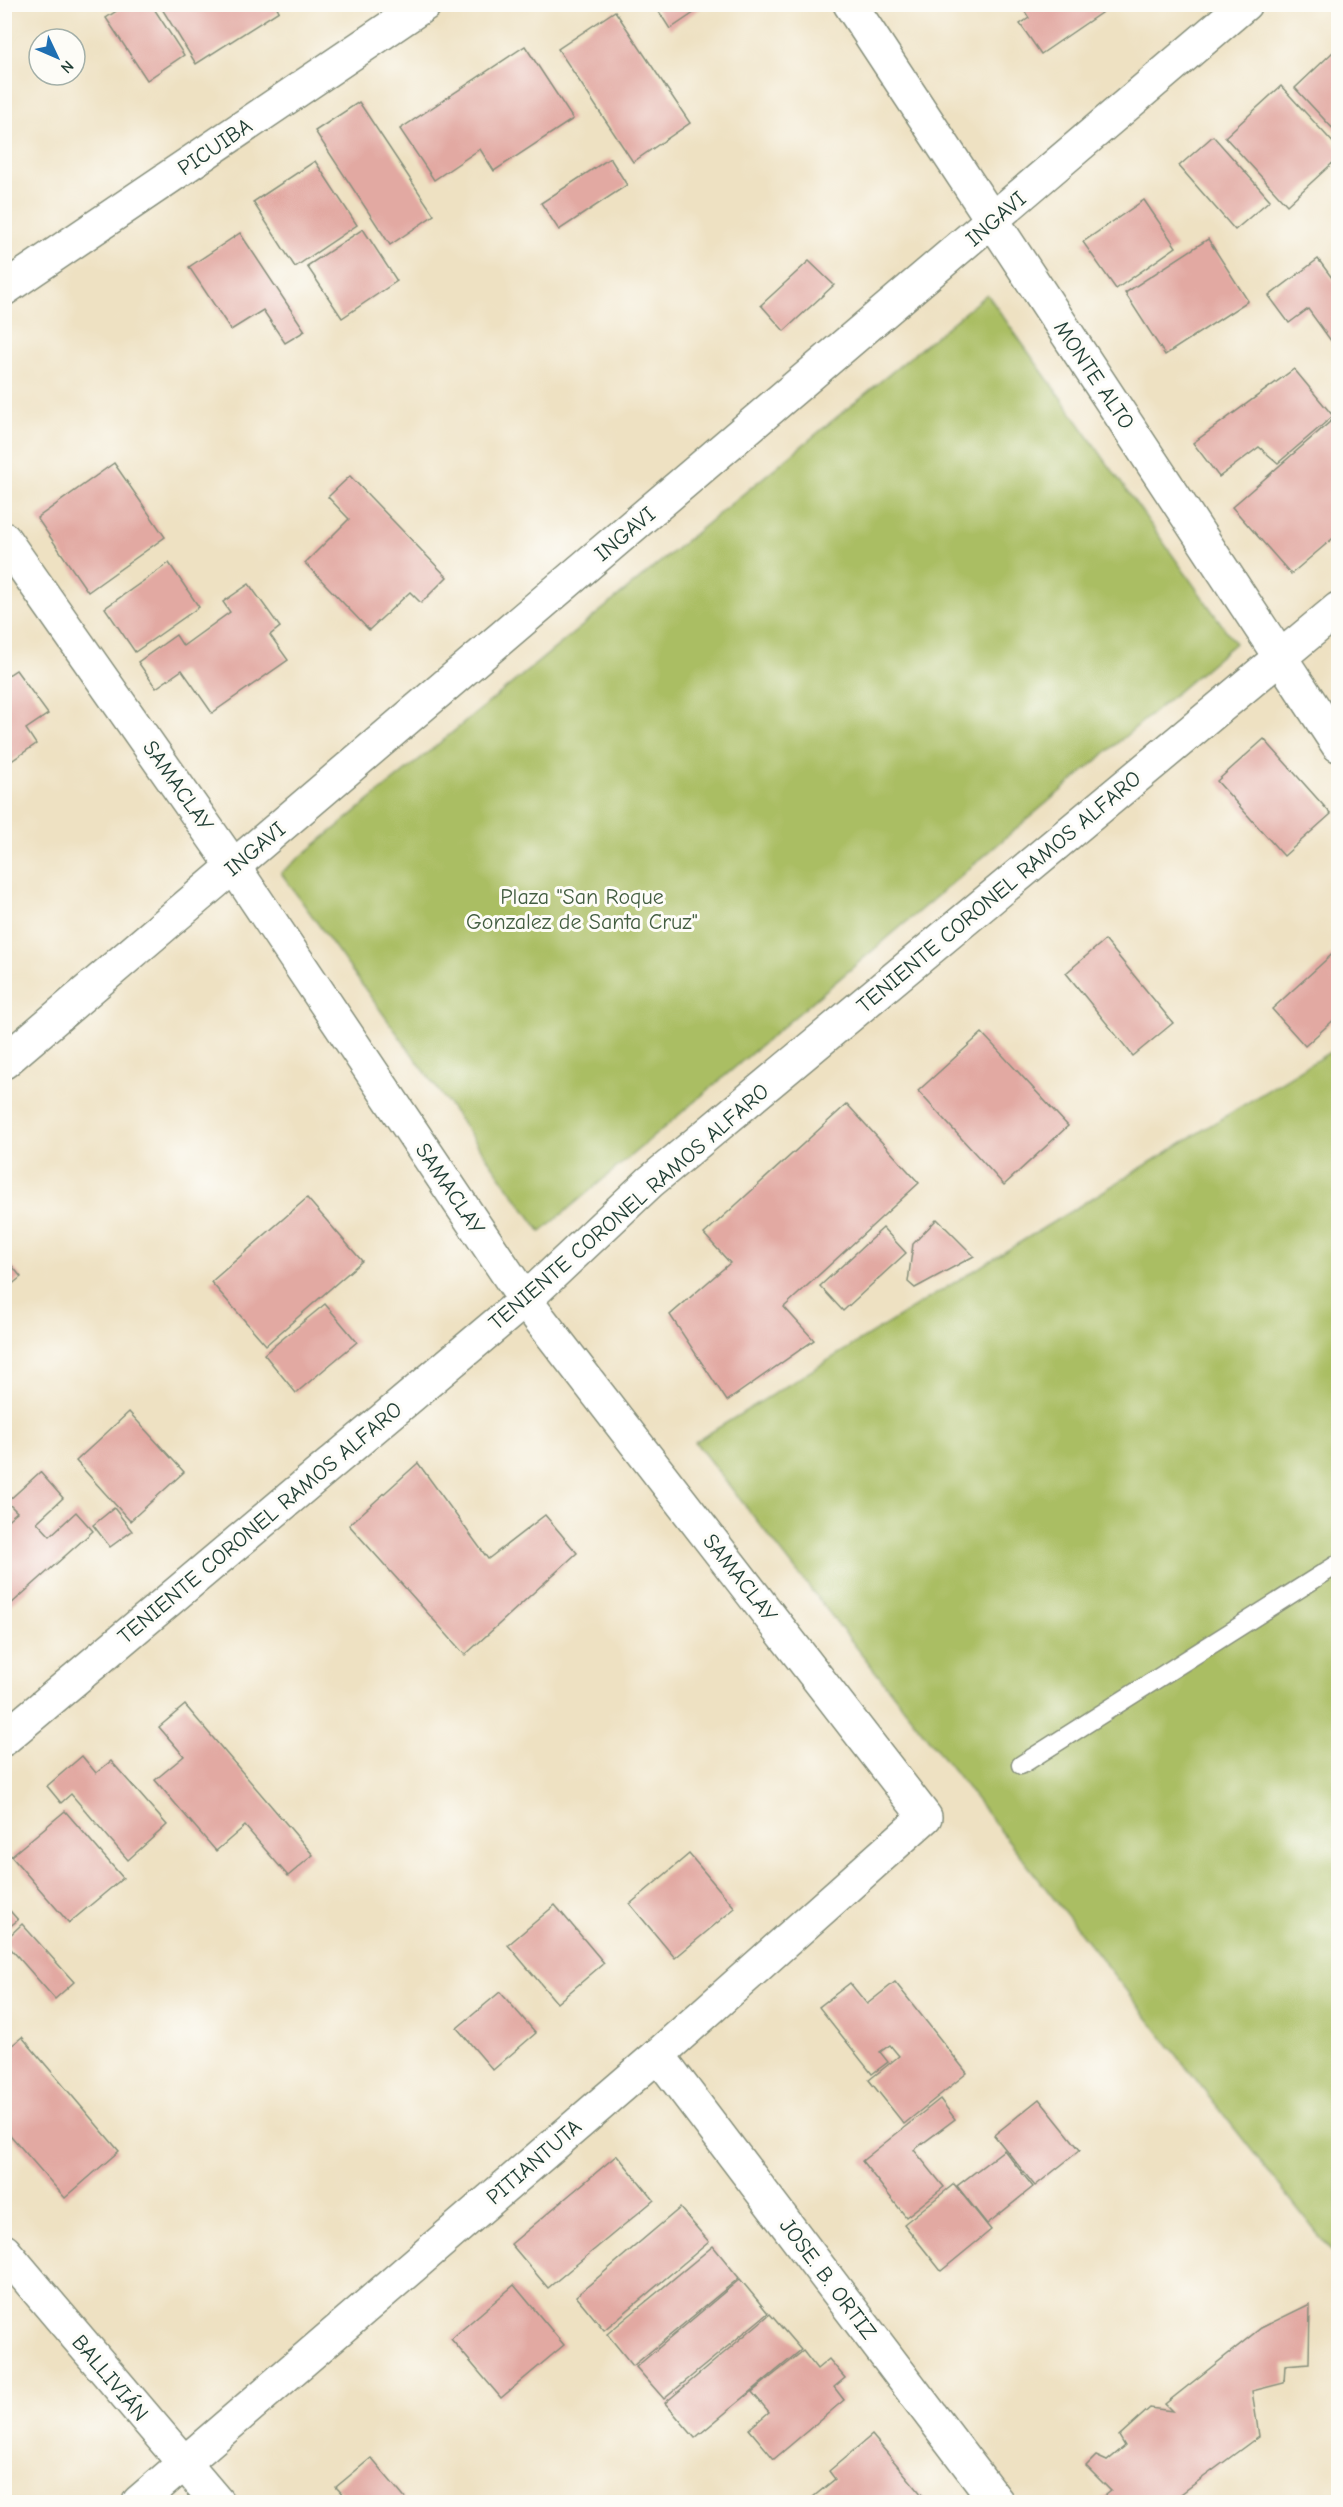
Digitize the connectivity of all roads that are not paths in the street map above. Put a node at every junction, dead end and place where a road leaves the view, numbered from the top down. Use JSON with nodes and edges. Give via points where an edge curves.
{"nodes":[{"id":1,"x":425,"y":4,"type":"edge"},
{"id":2,"x":1245,"y":4,"type":"edge"},
{"id":3,"x":859,"y":8,"type":"edge"},
{"id":4,"x":992,"y":223,"type":"junction"},
{"id":5,"x":4,"y":289,"type":"edge"},
{"id":6,"x":4,"y":539,"type":"edge"},
{"id":7,"x":1338,"y":609,"type":"edge"},
{"id":8,"x":1282,"y":657,"type":"junction"},
{"id":9,"x":1338,"y":745,"type":"edge"},
{"id":10,"x":234,"y":867,"type":"junction"},
{"id":11,"x":4,"y":1062,"type":"edge"},
{"id":12,"x":525,"y":1300,"type":"junction"},
{"id":13,"x":1338,"y":1564,"type":"edge"},
{"id":14,"x":4,"y":1739,"type":"edge"},
{"id":15,"x":1021,"y":1765,"type":"dead end"},
{"id":16,"x":925,"y":1817,"type":"joint"},
{"id":17,"x":658,"y":2055,"type":"junction"},
{"id":18,"x":4,"y":2252,"type":"edge"},
{"id":19,"x":183,"y":2465,"type":"junction"},
{"id":20,"x":139,"y":2502,"type":"edge"},
{"id":21,"x":217,"y":2502,"type":"edge"},
{"id":22,"x":997,"y":2502,"type":"edge"}],
"edges":[{"from":1,"to":5,"type":"street","name":"PICUIBA"},
{"from":2,"to":4,"type":"street","name":"INGAVI"},
{"from":3,"to":4,"type":"street","name":"MONTE ALTO"},
{"from":4,"to":8,"type":"street","name":"MONTE ALTO"},
{"from":4,"to":10,"type":"street","name":"INGAVI"},
{"from":6,"to":10,"type":"street","name":"SAMACLAY"},
{"from":7,"to":8,"type":"street","name":"TENIENTE CORONEL RAMOS ALFARO"},
{"from":8,"to":9,"type":"street","name":"MONTE ALTO"},
{"from":8,"to":12,"type":"street","name":"TENIENTE CORONEL RAMOS ALFARO","via":[[650,1182]]},
{"from":10,"to":11,"type":"street","name":"INGAVI"},
{"from":10,"to":12,"type":"street","name":"SAMACLAY"},
{"from":12,"to":14,"type":"street","name":"TENIENTE CORONEL RAMOS ALFARO"},
{"from":12,"to":16,"type":"street","name":"SAMACLAY"},
{"from":13,"to":15,"type":"lane"},
{"from":16,"to":17,"type":"street","name":"PITIANTUTA"},
{"from":17,"to":19,"type":"street","name":"PITIANTUTA"},
{"from":17,"to":22,"type":"street","name":"JOSE. B. ORTIZ"},
{"from":18,"to":19,"type":"street","name":"BALLIVIÁN"},
{"from":19,"to":20,"type":"street","name":"PITIANTUTA"},
{"from":19,"to":21,"type":"street","name":"BALLIVIÁN"}]}
